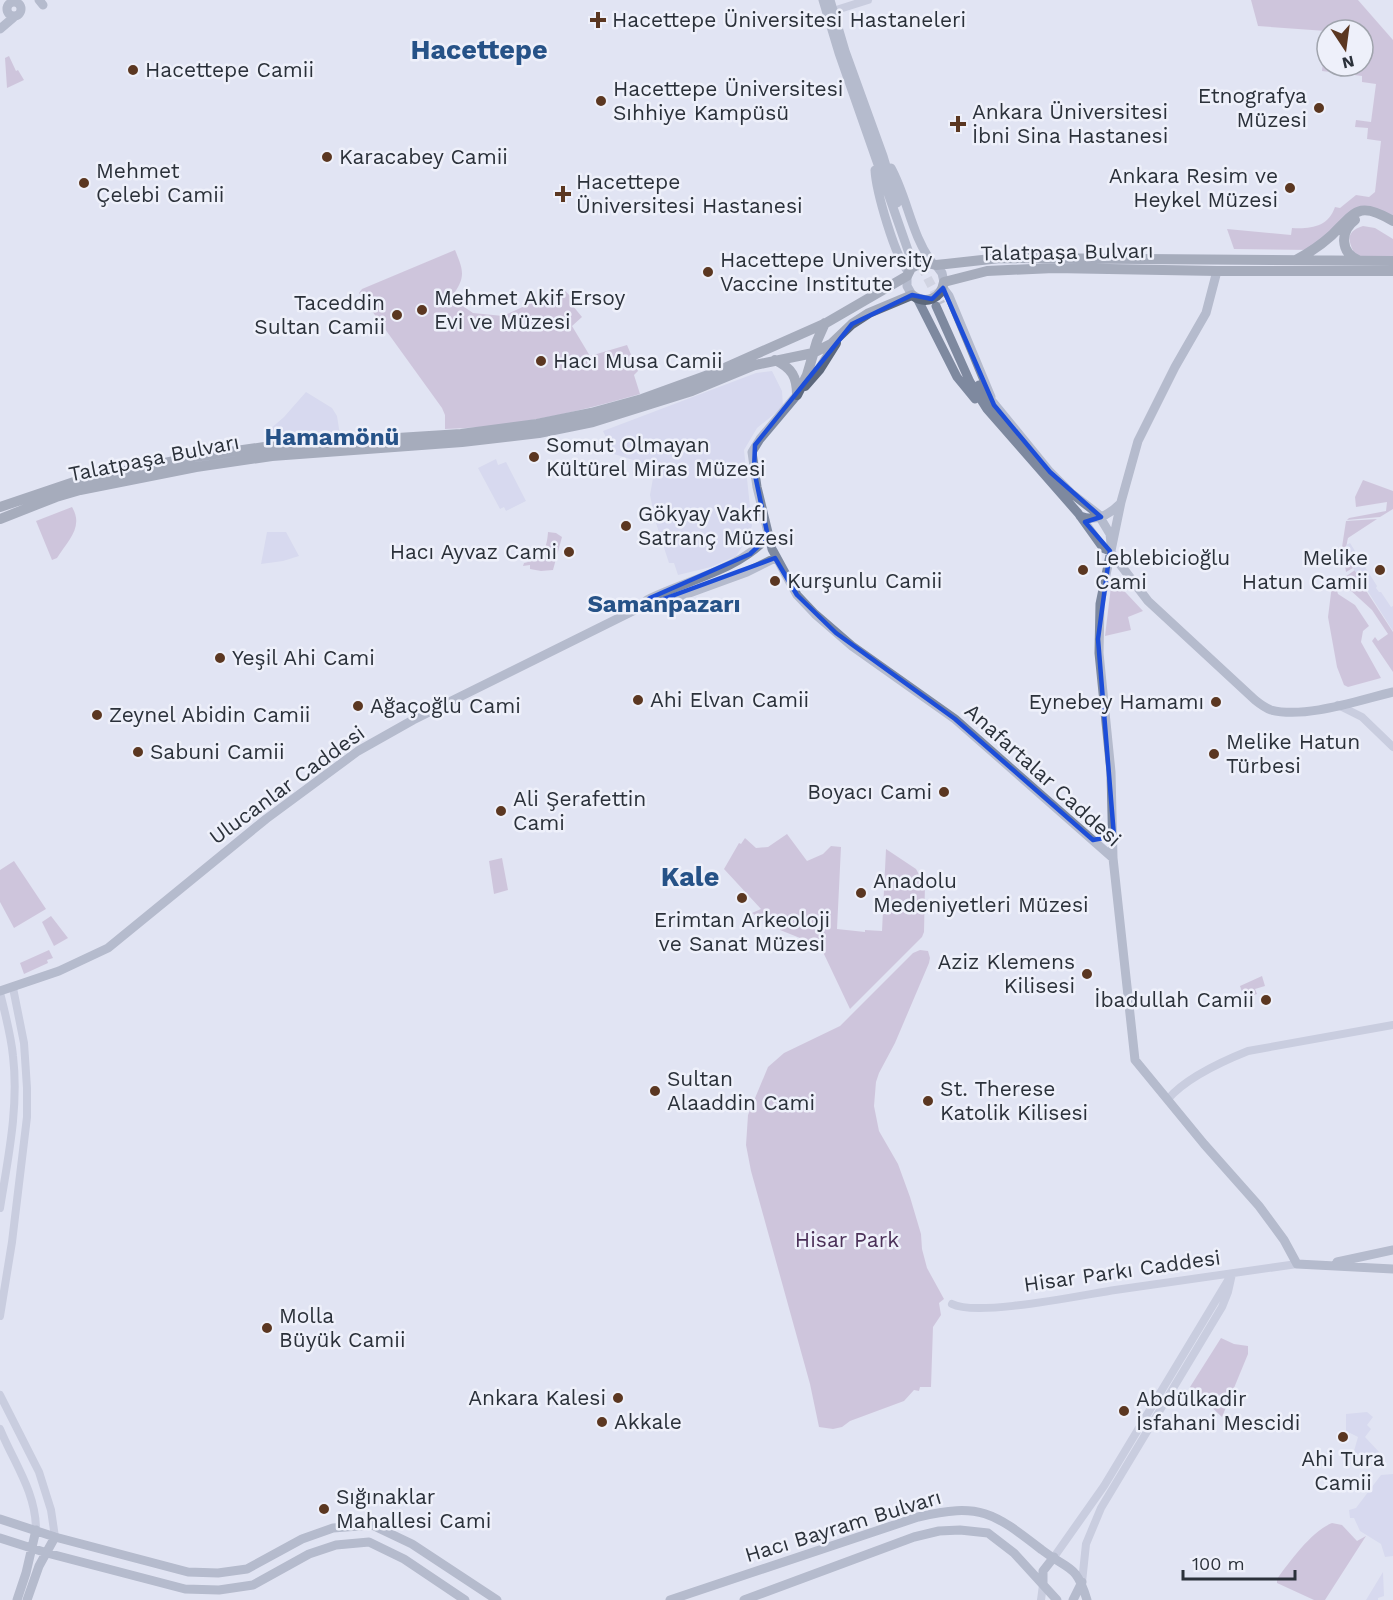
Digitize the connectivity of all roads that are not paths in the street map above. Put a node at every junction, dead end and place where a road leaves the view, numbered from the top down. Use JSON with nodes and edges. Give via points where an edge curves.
{"nodes":[{"id":1,"x":29,"y":0,"type":"edge"},
{"id":2,"x":823,"y":0,"type":"edge"},
{"id":3,"x":830,"y":0,"type":"edge"},
{"id":4,"x":868,"y":0,"type":"edge"},
{"id":5,"x":11,"y":6,"type":"edge"},
{"id":6,"x":833,"y":11,"type":"junction"},
{"id":7,"x":0,"y":20,"type":"edge"},
{"id":8,"x":0,"y":29,"type":"edge"},
{"id":9,"x":879,"y":157,"type":"junction"},
{"id":10,"x":1393,"y":221,"type":"edge"},
{"id":11,"x":1393,"y":229,"type":"edge"},
{"id":12,"x":913,"y":255,"type":"tunnel mouth"},
{"id":13,"x":1296,"y":260,"type":"junction"},
{"id":14,"x":1361,"y":261,"type":"junction"},
{"id":15,"x":1393,"y":261,"type":"edge"},
{"id":16,"x":934,"y":264,"type":"junction"},
{"id":17,"x":1217,"y":271,"type":"junction"},
{"id":18,"x":1393,"y":271,"type":"edge"},
{"id":19,"x":908,"y":274,"type":"junction"},
{"id":20,"x":944,"y":285,"type":"junction"},
{"id":21,"x":914,"y":297,"type":"junction"},
{"id":22,"x":938,"y":305,"type":"tunnel mouth"},
{"id":23,"x":826,"y":323,"type":"junction"},
{"id":24,"x":839,"y":337,"type":"junction"},
{"id":25,"x":813,"y":353,"type":"junction"},
{"id":26,"x":775,"y":360,"type":"junction"},
{"id":27,"x":797,"y":395,"type":"junction"},
{"id":28,"x":991,"y":407,"type":"junction"},
{"id":29,"x":1121,"y":502,"type":"junction"},
{"id":30,"x":0,"y":507,"type":"edge"},
{"id":31,"x":1080,"y":516,"type":"junction"},
{"id":32,"x":1101,"y":517,"type":"junction"},
{"id":33,"x":0,"y":519,"type":"edge"},
{"id":34,"x":768,"y":537,"type":"junction"},
{"id":35,"x":1110,"y":551,"type":"junction"},
{"id":36,"x":775,"y":558,"type":"junction"},
{"id":37,"x":639,"y":608,"type":"junction"},
{"id":38,"x":1393,"y":692,"type":"edge"},
{"id":39,"x":1338,"y":705,"type":"junction"},
{"id":40,"x":1393,"y":747,"type":"edge"},
{"id":41,"x":1114,"y":836,"type":"junction"},
{"id":42,"x":1093,"y":840,"type":"junction"},
{"id":43,"x":1113,"y":858,"type":"junction"},
{"id":44,"x":13,"y":988,"type":"junction"},
{"id":45,"x":0,"y":992,"type":"edge"},
{"id":46,"x":1393,"y":1025,"type":"edge"},
{"id":47,"x":1168,"y":1099,"type":"junction"},
{"id":48,"x":0,"y":1208,"type":"edge"},
{"id":49,"x":1393,"y":1250,"type":"edge"},
{"id":50,"x":1380,"y":1251,"type":"junction"},
{"id":51,"x":1297,"y":1264,"type":"junction"},
{"id":52,"x":1327,"y":1264,"type":"junction"},
{"id":53,"x":1390,"y":1269,"type":"edge"},
{"id":54,"x":1232,"y":1274,"type":"junction"},
{"id":55,"x":952,"y":1304,"type":"dead end"},
{"id":56,"x":0,"y":1316,"type":"edge"},
{"id":57,"x":0,"y":1395,"type":"edge"},
{"id":58,"x":0,"y":1429,"type":"edge"},
{"id":59,"x":0,"y":1519,"type":"edge"},
{"id":60,"x":36,"y":1530,"type":"junction"},
{"id":61,"x":55,"y":1537,"type":"junction"},
{"id":62,"x":0,"y":1538,"type":"edge"},
{"id":63,"x":32,"y":1548,"type":"junction"},
{"id":64,"x":47,"y":1553,"type":"junction"},
{"id":65,"x":1054,"y":1557,"type":"junction"},
{"id":66,"x":1082,"y":1582,"type":"junction"},
{"id":67,"x":1043,"y":1585,"type":"junction"},
{"id":68,"x":17,"y":1600,"type":"edge"},
{"id":69,"x":27,"y":1600,"type":"edge"},
{"id":70,"x":465,"y":1600,"type":"edge"},
{"id":71,"x":497,"y":1600,"type":"edge"},
{"id":72,"x":670,"y":1600,"type":"edge"},
{"id":73,"x":744,"y":1600,"type":"edge"},
{"id":74,"x":1041,"y":1600,"type":"edge"},
{"id":75,"x":1057,"y":1600,"type":"edge"},
{"id":76,"x":1073,"y":1600,"type":"edge"},
{"id":77,"x":1087,"y":1600,"type":"edge"}],
"edges":[{"from":1,"to":5,"type":"main road"},
{"from":2,"to":9,"type":"main road"},
{"from":3,"to":6,"type":"main road"},
{"from":4,"to":6,"type":"street"},
{"from":5,"to":7,"type":"main road"},
{"from":5,"to":8,"type":"main road"},
{"from":6,"to":9,"type":"main road"},
{"from":9,"to":12,"type":"main road"},
{"from":9,"to":16,"type":"main road","via":[[897,180],[920,243]]},
{"from":9,"to":19,"type":"main road","via":[[875,175],[880,199]]},
{"from":10,"to":13,"type":"main road","via":[[1377,212],[1357,212]]},
{"from":11,"to":14,"type":"main road","via":[[1367,217],[1349,225],[1344,245],[1350,255]]},
{"from":13,"to":14,"type":"main road","name":"Talatpaşa Bulvarı"},
{"from":13,"to":16,"type":"main road","name":"Talatpaşa Bulvarı","via":[[1000,258]]},
{"from":14,"to":15,"type":"main road","name":"Talatpaşa Bulvarı"},
{"from":16,"to":19,"type":"main road","name":"Talatpaşa Bulvarı","via":[[918,263]]},
{"from":16,"to":20,"type":"main road","via":[[942,273]]},
{"from":17,"to":18,"type":"main road","name":"Talatpaşa Bulvarı"},
{"from":17,"to":20,"type":"main road","name":"Talatpaşa Bulvarı","via":[[1011,269],[973,274]]},
{"from":17,"to":29,"type":"main road","via":[[1206,313],[1138,441]]},
{"from":19,"to":21,"type":"main road","via":[[907,286]]},
{"from":19,"to":23,"type":"main road","name":"Talatpaşa Bulvarı"},
{"from":20,"to":21,"type":"main road","name":"Talatpaşa Bulvarı","via":[[932,299]]},
{"from":20,"to":28,"type":"main road"},
{"from":21,"to":24,"type":"main road","name":"Talatpaşa Bulvarı","via":[[869,313]]},
{"from":21,"to":28,"type":"main road","via":[[957,377],[977,401]]},
{"from":22,"to":28,"type":"main road"},
{"from":23,"to":25,"type":"main road"},
{"from":23,"to":30,"type":"main road","name":"Talatpaşa Bulvarı","via":[[687,383],[569,418],[461,434],[282,445],[194,457],[77,481]]},
{"from":24,"to":25,"type":"main road","name":"Talatpaşa Bulvarı"},
{"from":24,"to":27,"type":"main road","via":[[819,370]]},
{"from":25,"to":26,"type":"main road","name":"Talatpaşa Bulvarı"},
{"from":25,"to":27,"type":"main road"},
{"from":26,"to":27,"type":"main road","via":[[795,378]]},
{"from":26,"to":33,"type":"main road","name":"Talatpaşa Bulvarı","via":[[594,422],[462,442],[272,456],[196,467],[80,490]]},
{"from":27,"to":34,"type":"main road","name":"Anafartalar Caddesi","via":[[752,452]]},
{"from":28,"to":31,"type":"main road"},
{"from":28,"to":32,"type":"main road","via":[[1071,493]]},
{"from":29,"to":32,"type":"main road"},
{"from":29,"to":35,"type":"main road"},
{"from":31,"to":32,"type":"main road"},
{"from":31,"to":35,"type":"main road","via":[[1103,548]]},
{"from":32,"to":35,"type":"main road","via":[[1110,534]]},
{"from":34,"to":36,"type":"main road","name":"Anafartalar Caddesi"},
{"from":34,"to":37,"type":"main road","via":[[741,559],[650,598]]},
{"from":35,"to":39,"type":"main road","via":[[1148,602],[1265,708],[1298,712]]},
{"from":35,"to":41,"type":"main road","via":[[1098,639]]},
{"from":36,"to":37,"type":"main road","via":[[747,572]]},
{"from":36,"to":42,"type":"main road","name":"Anafartalar Caddesi","via":[[797,595],[832,629],[955,719]]},
{"from":37,"to":44,"type":"main road","name":"Ulucanlar Caddesi","via":[[358,751],[266,819],[108,948]]},
{"from":38,"to":39,"type":"main road"},
{"from":39,"to":40,"type":"street","via":[[1362,717]]},
{"from":41,"to":42,"type":"main road","via":[[1106,841]]},
{"from":41,"to":43,"type":"main road"},
{"from":42,"to":43,"type":"main road","name":"Anafartalar Caddesi"},
{"from":43,"to":47,"type":"main road","name":"Anafartalar Caddesi","via":[[1135,1060]]},
{"from":44,"to":45,"type":"main road","name":"Ulucanlar Caddesi"},
{"from":44,"to":56,"type":"street","via":[[24,1043],[27,1103]]},
{"from":45,"to":48,"type":"street","via":[[13,1058],[14,1104]]},
{"from":46,"to":47,"type":"street","via":[[1248,1051],[1175,1090]]},
{"from":47,"to":51,"type":"main road","name":"Anafartalar Caddesi","via":[[1259,1206]]},
{"from":49,"to":50,"type":"main road"},
{"from":50,"to":52,"type":"main road"},
{"from":50,"to":53,"type":"main road"},
{"from":51,"to":52,"type":"main road"},
{"from":51,"to":54,"type":"street","name":"Hisar Parkı Caddesi"},
{"from":52,"to":53,"type":"main road"},
{"from":54,"to":55,"type":"street","name":"Hisar Parkı Caddesi","via":[[987,1308]]},
{"from":54,"to":65,"type":"street","via":[[1104,1486]]},
{"from":54,"to":66,"type":"street","via":[[1222,1307],[1101,1508],[1086,1544]]},
{"from":57,"to":61,"type":"street","via":[[39,1472]]},
{"from":58,"to":60,"type":"street","via":[[30,1491]]},
{"from":59,"to":60,"type":"main road"},
{"from":60,"to":61,"type":"main road"},
{"from":60,"to":63,"type":"main road"},
{"from":61,"to":64,"type":"main road"},
{"from":61,"to":71,"type":"main road","via":[[188,1572],[218,1573],[247,1569],[302,1539],[333,1528],[372,1525],[412,1544]]},
{"from":62,"to":63,"type":"main road"},
{"from":63,"to":64,"type":"main road"},
{"from":63,"to":68,"type":"main road"},
{"from":64,"to":69,"type":"main road"},
{"from":64,"to":70,"type":"main road","via":[[185,1589],[219,1590],[253,1585],[309,1554],[336,1545],[369,1542],[404,1559]]},
{"from":65,"to":66,"type":"main road","name":"Hacı Bayram Bulvarı"},
{"from":65,"to":67,"type":"main road","via":[[1043,1571]]},
{"from":65,"to":72,"type":"main road","name":"Hacı Bayram Bulvarı","via":[[993,1516],[948,1510]]},
{"from":66,"to":76,"type":"main road"},
{"from":66,"to":77,"type":"main road"},
{"from":67,"to":73,"type":"main road","name":"Hacı Bayram Bulvarı","via":[[1014,1553],[988,1533],[939,1531]]},
{"from":67,"to":74,"type":"street"},
{"from":67,"to":75,"type":"main road","name":"Hacı Bayram Bulvarı"}]}
